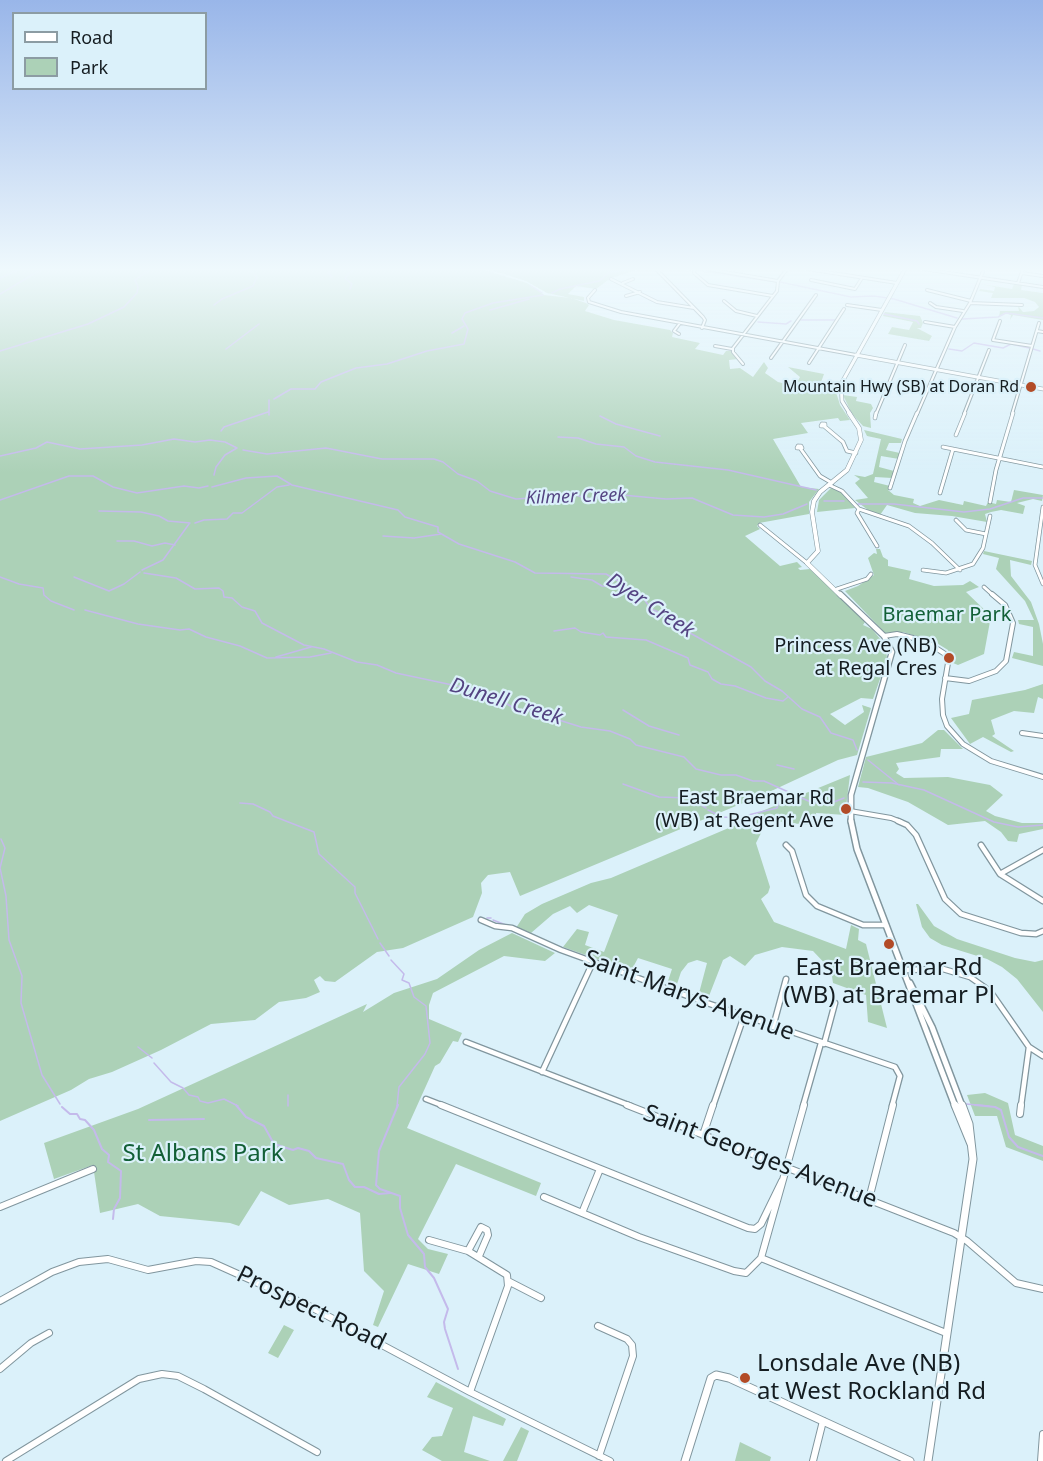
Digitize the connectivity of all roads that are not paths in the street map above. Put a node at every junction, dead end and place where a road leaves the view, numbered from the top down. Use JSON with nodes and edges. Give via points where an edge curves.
{"nodes":[{"id":1,"x":741,"y":337,"type":"edge"},
{"id":2,"x":755,"y":337,"type":"edge"},
{"id":3,"x":785,"y":337,"type":"edge"},
{"id":4,"x":826,"y":337,"type":"edge"},
{"id":5,"x":866,"y":337,"type":"edge"},
{"id":6,"x":951,"y":337,"type":"edge"},
{"id":7,"x":994,"y":337,"type":"edge"},
{"id":8,"x":1035,"y":337,"type":"edge"},
{"id":9,"x":782,"y":342,"type":"junction"},
{"id":10,"x":904,"y":345,"type":"dead end"},
{"id":11,"x":715,"y":346,"type":"dead end"},
{"id":12,"x":1032,"y":346,"type":"junction"},
{"id":13,"x":819,"y":348,"type":"junction"},
{"id":14,"x":732,"y":349,"type":"junction"},
{"id":15,"x":989,"y":350,"type":"dead end"},
{"id":16,"x":856,"y":355,"type":"junction"},
{"id":17,"x":771,"y":358,"type":"dead end"},
{"id":18,"x":895,"y":362,"type":"junction"},
{"id":19,"x":809,"y":363,"type":"dead end"},
{"id":20,"x":743,"y":364,"type":"dead end"},
{"id":21,"x":938,"y":370,"type":"junction"},
{"id":22,"x":979,"y":377,"type":"junction"},
{"id":23,"x":1020,"y":384,"type":"junction"},
{"id":24,"x":1043,"y":388,"type":"edge"},
{"id":25,"x":875,"y":418,"type":"dead end"},
{"id":26,"x":824,"y":426,"type":"dead end"},
{"id":27,"x":956,"y":435,"type":"dead end"},
{"id":28,"x":943,"y":447,"type":"dead end"},
{"id":29,"x":800,"y":448,"type":"dead end"},
{"id":30,"x":953,"y":449,"type":"junction"},
{"id":31,"x":856,"y":453,"type":"junction"},
{"id":32,"x":1000,"y":459,"type":"junction"},
{"id":33,"x":1043,"y":467,"type":"edge"},
{"id":34,"x":830,"y":484,"type":"junction"},
{"id":35,"x":890,"y":488,"type":"dead end"},
{"id":36,"x":940,"y":493,"type":"dead end"},
{"id":37,"x":990,"y":502,"type":"dead end"},
{"id":38,"x":1043,"y":507,"type":"edge"},
{"id":39,"x":859,"y":509,"type":"junction"},
{"id":40,"x":990,"y":516,"type":"dead end"},
{"id":41,"x":956,"y":520,"type":"dead end"},
{"id":42,"x":760,"y":525,"type":"dead end"},
{"id":43,"x":986,"y":534,"type":"junction"},
{"id":44,"x":877,"y":546,"type":"dead end"},
{"id":45,"x":1035,"y":551,"type":"junction"},
{"id":46,"x":1043,"y":552,"type":"edge"},
{"id":47,"x":807,"y":563,"type":"junction"},
{"id":48,"x":923,"y":570,"type":"dead end"},
{"id":49,"x":960,"y":570,"type":"junction"},
{"id":50,"x":871,"y":574,"type":"dead end"},
{"id":51,"x":1043,"y":584,"type":"edge"},
{"id":52,"x":984,"y":587,"type":"dead end"},
{"id":53,"x":837,"y":589,"type":"junction"},
{"id":54,"x":884,"y":636,"type":"junction"},
{"id":55,"x":945,"y":678,"type":"junction"},
{"id":56,"x":1022,"y":733,"type":"dead end"},
{"id":57,"x":1043,"y":736,"type":"edge"},
{"id":58,"x":1043,"y":777,"type":"edge"},
{"id":59,"x":850,"y":811,"type":"junction"},
{"id":60,"x":786,"y":845,"type":"dead end"},
{"id":61,"x":981,"y":845,"type":"dead end"},
{"id":62,"x":1043,"y":850,"type":"edge"},
{"id":63,"x":1000,"y":874,"type":"junction"},
{"id":64,"x":806,"y":895,"type":"junction"},
{"id":65,"x":798,"y":897,"type":"dead end"},
{"id":66,"x":1043,"y":901,"type":"edge"},
{"id":67,"x":481,"y":920,"type":"dead end"},
{"id":68,"x":886,"y":925,"type":"junction"},
{"id":69,"x":1043,"y":932,"type":"edge"},
{"id":70,"x":593,"y":962,"type":"junction"},
{"id":71,"x":903,"y":970,"type":"junction"},
{"id":72,"x":786,"y":979,"type":"dead end"},
{"id":73,"x":835,"y":1003,"type":"dead end"},
{"id":74,"x":744,"y":1016,"type":"junction"},
{"id":75,"x":773,"y":1027,"type":"junction"},
{"id":76,"x":466,"y":1042,"type":"dead end"},
{"id":77,"x":823,"y":1044,"type":"junction"},
{"id":78,"x":1029,"y":1047,"type":"junction"},
{"id":79,"x":1043,"y":1056,"type":"edge"},
{"id":80,"x":542,"y":1072,"type":"junction"},
{"id":81,"x":426,"y":1099,"type":"dead end"},
{"id":82,"x":1020,"y":1114,"type":"dead end"},
{"id":83,"x":703,"y":1135,"type":"junction"},
{"id":84,"x":93,"y":1169,"type":"dead end"},
{"id":85,"x":600,"y":1169,"type":"junction"},
{"id":86,"x":786,"y":1172,"type":"junction"},
{"id":87,"x":544,"y":1197,"type":"dead end"},
{"id":88,"x":869,"y":1199,"type":"junction"},
{"id":89,"x":0,"y":1208,"type":"edge"},
{"id":90,"x":582,"y":1212,"type":"junction"},
{"id":91,"x":961,"y":1237,"type":"junction"},
{"id":92,"x":429,"y":1240,"type":"dead end"},
{"id":93,"x":468,"y":1251,"type":"junction"},
{"id":94,"x":479,"y":1256,"type":"junction"},
{"id":95,"x":760,"y":1258,"type":"junction"},
{"id":96,"x":508,"y":1281,"type":"junction"},
{"id":97,"x":1043,"y":1289,"type":"edge"},
{"id":98,"x":541,"y":1298,"type":"dead end"},
{"id":99,"x":0,"y":1301,"type":"edge"},
{"id":100,"x":598,"y":1326,"type":"dead end"},
{"id":101,"x":50,"y":1333,"type":"dead end"},
{"id":102,"x":946,"y":1333,"type":"junction"},
{"id":103,"x":0,"y":1369,"type":"edge"},
{"id":104,"x":470,"y":1392,"type":"junction"},
{"id":105,"x":823,"y":1421,"type":"junction"},
{"id":106,"x":1043,"y":1434,"type":"edge"},
{"id":107,"x":317,"y":1452,"type":"dead end"},
{"id":108,"x":599,"y":1456,"type":"junction"},
{"id":109,"x":6,"y":1461,"type":"edge"},
{"id":110,"x":610,"y":1461,"type":"edge"},
{"id":111,"x":685,"y":1461,"type":"edge"},
{"id":112,"x":813,"y":1461,"type":"edge"},
{"id":113,"x":910,"y":1461,"type":"edge"},
{"id":114,"x":928,"y":1461,"type":"edge"},
{"id":115,"x":1041,"y":1461,"type":"edge"}],
"edges":[{"from":1,"to":14,"type":"street"},
{"from":2,"to":9,"type":"street"},
{"from":3,"to":9,"type":"street"},
{"from":4,"to":13,"type":"street"},
{"from":5,"to":16,"type":"street"},
{"from":6,"to":21,"type":"street"},
{"from":7,"to":12,"type":"street","via":[[993,340]]},
{"from":8,"to":12,"type":"street"},
{"from":9,"to":13,"type":"street"},
{"from":9,"to":17,"type":"street"},
{"from":10,"to":18,"type":"street"},
{"from":11,"to":14,"type":"street"},
{"from":12,"to":23,"type":"street"},
{"from":13,"to":16,"type":"street"},
{"from":13,"to":19,"type":"street"},
{"from":14,"to":20,"type":"street"},
{"from":15,"to":22,"type":"street"},
{"from":16,"to":18,"type":"street"},
{"from":16,"to":31,"type":"street","via":[[840,392],[860,430]]},
{"from":18,"to":21,"type":"street"},
{"from":18,"to":25,"type":"street"},
{"from":21,"to":22,"type":"street"},
{"from":21,"to":35,"type":"street","via":[[905,441]]},
{"from":22,"to":23,"type":"street"},
{"from":22,"to":27,"type":"street"},
{"from":23,"to":24,"type":"street"},
{"from":23,"to":32,"type":"street"},
{"from":26,"to":31,"type":"street","via":[[843,442],[847,452]]},
{"from":28,"to":30,"type":"street"},
{"from":29,"to":34,"type":"street"},
{"from":30,"to":32,"type":"street"},
{"from":30,"to":36,"type":"street"},
{"from":31,"to":34,"type":"street","via":[[847,470]]},
{"from":32,"to":33,"type":"street"},
{"from":32,"to":37,"type":"street"},
{"from":34,"to":39,"type":"street"},
{"from":34,"to":47,"type":"street","via":[[813,504],[818,551]]},
{"from":38,"to":45,"type":"street"},
{"from":39,"to":44,"type":"street","via":[[857,513]]},
{"from":39,"to":49,"type":"street","via":[[909,526]]},
{"from":40,"to":43,"type":"street"},
{"from":41,"to":43,"type":"street","via":[[966,530]]},
{"from":42,"to":47,"type":"street"},
{"from":43,"to":49,"type":"street","via":[[976,560]]},
{"from":45,"to":46,"type":"street"},
{"from":45,"to":51,"type":"street","via":[[1035,570]]},
{"from":47,"to":53,"type":"street"},
{"from":48,"to":49,"type":"street","via":[[939,574]]},
{"from":50,"to":53,"type":"street"},
{"from":52,"to":55,"type":"street","via":[[1011,615],[1006,661],[996,670],[969,681]]},
{"from":53,"to":54,"type":"street"},
{"from":54,"to":55,"type":"street","via":[[904,635],[936,646],[948,663]]},
{"from":54,"to":59,"type":"street","via":[[891,648],[891,660],[851,795]]},
{"from":55,"to":58,"type":"street","via":[[941,708],[956,737],[991,761]]},
{"from":56,"to":57,"type":"street"},
{"from":59,"to":68,"type":"street","via":[[854,841]]},
{"from":59,"to":69,"type":"street","via":[[907,825],[916,835],[945,899],[961,914],[1005,929]]},
{"from":60,"to":64,"type":"street","via":[[792,851]]},
{"from":61,"to":63,"type":"street"},
{"from":62,"to":63,"type":"street"},
{"from":63,"to":66,"type":"street"},
{"from":64,"to":65,"type":"street"},
{"from":64,"to":68,"type":"street","via":[[822,910],[841,918],[863,925]]},
{"from":67,"to":70,"type":"street","name":"Saint Marys Avenue","via":[[512,928]]},
{"from":68,"to":71,"type":"street"},
{"from":70,"to":74,"type":"street","name":"Saint Marys Avenue"},
{"from":70,"to":80,"type":"street"},
{"from":71,"to":78,"type":"street","via":[[943,969],[970,977],[990,991]]},
{"from":71,"to":91,"type":"street","via":[[971,1144],[973,1168]]},
{"from":72,"to":75,"type":"street"},
{"from":73,"to":77,"type":"street"},
{"from":74,"to":75,"type":"street","name":"Saint Marys Avenue"},
{"from":74,"to":83,"type":"street"},
{"from":75,"to":77,"type":"street","name":"Saint Marys Avenue"},
{"from":76,"to":80,"type":"street","name":"Saint Georges Avenue"},
{"from":77,"to":86,"type":"street"},
{"from":77,"to":88,"type":"street","name":"Saint Marys Avenue","via":[[889,1064],[900,1076]]},
{"from":78,"to":79,"type":"street"},
{"from":78,"to":82,"type":"street"},
{"from":80,"to":83,"type":"street","name":"Saint Georges Avenue"},
{"from":81,"to":85,"type":"street"},
{"from":83,"to":86,"type":"street","name":"Saint Georges Avenue"},
{"from":84,"to":89,"type":"street"},
{"from":85,"to":86,"type":"street","via":[[754,1229],[761,1224]]},
{"from":85,"to":90,"type":"street"},
{"from":86,"to":88,"type":"street","name":"Saint Georges Avenue"},
{"from":86,"to":95,"type":"street"},
{"from":87,"to":90,"type":"street"},
{"from":88,"to":91,"type":"street","name":"Saint Georges Avenue"},
{"from":90,"to":95,"type":"street","via":[[734,1271],[746,1273]]},
{"from":91,"to":97,"type":"street","name":"Saint Georges Avenue","via":[[1016,1283]]},
{"from":91,"to":102,"type":"street"},
{"from":92,"to":93,"type":"street"},
{"from":93,"to":94,"type":"street"},
{"from":93,"to":94,"type":"street","via":[[481,1227],[488,1235]]},
{"from":94,"to":96,"type":"street","via":[[507,1275]]},
{"from":95,"to":102,"type":"street"},
{"from":96,"to":98,"type":"street"},
{"from":96,"to":104,"type":"street"},
{"from":99,"to":104,"type":"street","name":"Prospect Road","via":[[79,1262],[108,1259],[156,1270],[196,1261],[211,1262],[309,1306]]},
{"from":100,"to":108,"type":"street","via":[[627,1339],[633,1356]]},
{"from":101,"to":103,"type":"street"},
{"from":102,"to":114,"type":"street"},
{"from":104,"to":108,"type":"street","name":"Prospect Road"},
{"from":105,"to":111,"type":"street","via":[[716,1375],[711,1378]]},
{"from":105,"to":112,"type":"street"},
{"from":105,"to":113,"type":"street"},
{"from":106,"to":115,"type":"street"},
{"from":107,"to":109,"type":"street","via":[[204,1389],[162,1374],[139,1379]]},
{"from":108,"to":110,"type":"street","name":"Prospect Road"}]}
